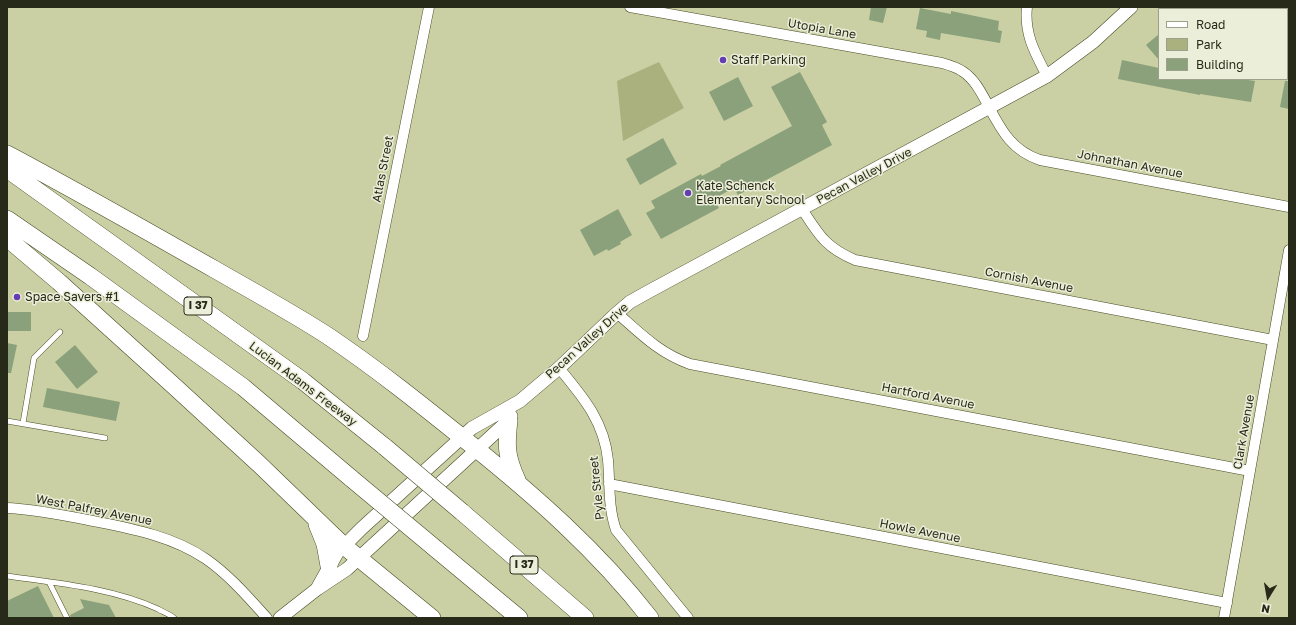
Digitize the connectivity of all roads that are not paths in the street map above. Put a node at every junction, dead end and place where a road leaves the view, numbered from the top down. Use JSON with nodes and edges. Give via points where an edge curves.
{"nodes":[{"id":1,"x":429,"y":7,"type":"edge"},
{"id":2,"x":630,"y":7,"type":"edge"},
{"id":3,"x":1027,"y":7,"type":"edge"},
{"id":4,"x":1131,"y":7,"type":"edge"},
{"id":5,"x":1047,"y":76,"type":"junction"},
{"id":6,"x":990,"y":108,"type":"junction"},
{"id":7,"x":7,"y":154,"type":"edge"},
{"id":8,"x":7,"y":169,"type":"edge"},
{"id":9,"x":1289,"y":207,"type":"edge"},
{"id":10,"x":802,"y":209,"type":"junction"},
{"id":11,"x":7,"y":219,"type":"edge"},
{"id":12,"x":7,"y":238,"type":"edge"},
{"id":13,"x":1289,"y":250,"type":"edge"},
{"id":14,"x":617,"y":313,"type":"junction"},
{"id":15,"x":60,"y":332,"type":"dead end"},
{"id":16,"x":363,"y":336,"type":"dead end"},
{"id":17,"x":1273,"y":340,"type":"junction"},
{"id":18,"x":559,"y":368,"type":"junction"},
{"id":19,"x":520,"y":401,"type":"junction"},
{"id":20,"x":509,"y":420,"type":"junction"},
{"id":21,"x":7,"y":421,"type":"edge"},
{"id":22,"x":23,"y":423,"type":"junction"},
{"id":23,"x":105,"y":438,"type":"dead end"},
{"id":24,"x":462,"y":438,"type":"junction"},
{"id":25,"x":477,"y":450,"type":"junction"},
{"id":26,"x":1250,"y":471,"type":"junction"},
{"id":27,"x":518,"y":482,"type":"junction"},
{"id":28,"x":608,"y":484,"type":"junction"},
{"id":29,"x":7,"y":508,"type":"edge"},
{"id":30,"x":314,"y":518,"type":"junction"},
{"id":31,"x":344,"y":546,"type":"junction"},
{"id":32,"x":359,"y":559,"type":"junction"},
{"id":33,"x":329,"y":566,"type":"junction"},
{"id":34,"x":7,"y":576,"type":"edge"},
{"id":35,"x":49,"y":582,"type":"junction"},
{"id":36,"x":317,"y":589,"type":"junction"},
{"id":37,"x":1227,"y":603,"type":"junction"},
{"id":38,"x":67,"y":618,"type":"edge"},
{"id":39,"x":174,"y":618,"type":"edge"},
{"id":40,"x":267,"y":618,"type":"edge"},
{"id":41,"x":280,"y":618,"type":"edge"},
{"id":42,"x":432,"y":618,"type":"edge"},
{"id":43,"x":519,"y":618,"type":"edge"},
{"id":44,"x":585,"y":618,"type":"edge"},
{"id":45,"x":650,"y":618,"type":"edge"},
{"id":46,"x":688,"y":618,"type":"edge"},
{"id":47,"x":1224,"y":618,"type":"edge"}],
"edges":[{"from":1,"to":16,"type":"street","name":"Atlas Street"},
{"from":2,"to":6,"type":"street","name":"Utopia Lane","via":[[948,65],[970,77]]},
{"from":3,"to":5,"type":"street","via":[[1026,28]]},
{"from":4,"to":5,"type":"main road","name":"Pecan Valley Drive","via":[[1093,42]]},
{"from":5,"to":6,"type":"main road","name":"Pecan Valley Drive"},
{"from":6,"to":9,"type":"street","name":"Johnathan Avenue","via":[[1005,134],[1027,156]]},
{"from":6,"to":10,"type":"main road","name":"Pecan Valley Drive"},
{"from":7,"to":24,"type":"highway","via":[[327,335]]},
{"from":8,"to":44,"type":"highway","name":"Lucian Adams Freeway","number":"I 37","bridge":true,"via":[[303,381],[385,447]]},
{"from":10,"to":14,"type":"main road","name":"Pecan Valley Drive","via":[[646,292]]},
{"from":10,"to":17,"type":"street","name":"Cornish Avenue","via":[[824,240],[841,254],[855,260]]},
{"from":11,"to":43,"type":"highway","bridge":true,"via":[[243,387]]},
{"from":12,"to":30,"type":"highway","via":[[174,386]]},
{"from":13,"to":17,"type":"street","name":"Clark Avenue"},
{"from":14,"to":18,"type":"main road","name":"Pecan Valley Drive"},
{"from":14,"to":26,"type":"street","name":"Hartford Avenue","via":[[656,347],[690,364]]},
{"from":15,"to":22,"type":"lane","via":[[34,358]]},
{"from":17,"to":26,"type":"street","name":"Clark Avenue"},
{"from":18,"to":19,"type":"main road","name":"Pecan Valley Drive"},
{"from":18,"to":28,"type":"street","name":"Pyle Street","via":[[582,396],[598,424],[606,445]]},
{"from":19,"to":20,"type":"main road","name":"Pecan Valley Drive"},
{"from":19,"to":24,"type":"main road","name":"Pecan Valley Drive","via":[[475,425]]},
{"from":20,"to":25,"type":"main road","name":"Pecan Valley Drive"},
{"from":20,"to":27,"type":"highway","via":[[507,454]]},
{"from":21,"to":22,"type":"lane"},
{"from":22,"to":23,"type":"lane"},
{"from":24,"to":25,"type":"highway"},
{"from":24,"to":31,"type":"main road","name":"Pecan Valley Drive"},
{"from":25,"to":27,"type":"highway"},
{"from":25,"to":32,"type":"main road","name":"Pecan Valley Drive"},
{"from":26,"to":37,"type":"street","name":"Clark Avenue"},
{"from":27,"to":45,"type":"highway","via":[[595,555]]},
{"from":28,"to":37,"type":"street","name":"Howle Avenue"},
{"from":28,"to":46,"type":"street","name":"Pyle Street","via":[[616,530]]},
{"from":29,"to":40,"type":"street","name":"West Palfrey Avenue","via":[[124,527],[172,541],[193,551],[218,568]]},
{"from":30,"to":31,"type":"highway"},
{"from":30,"to":33,"type":"highway","via":[[325,544]]},
{"from":31,"to":32,"type":"highway"},
{"from":31,"to":33,"type":"main road","name":"Pecan Valley Drive"},
{"from":32,"to":36,"type":"main road","name":"Pecan Valley Drive"},
{"from":32,"to":42,"type":"highway"},
{"from":33,"to":36,"type":"main road","name":"Pecan Valley Drive"},
{"from":34,"to":35,"type":"lane"},
{"from":35,"to":38,"type":"lane"},
{"from":35,"to":39,"type":"lane","via":[[113,594],[146,604]]},
{"from":36,"to":41,"type":"main road","name":"Pecan Valley Drive"},
{"from":37,"to":47,"type":"street","name":"Clark Avenue"}]}
